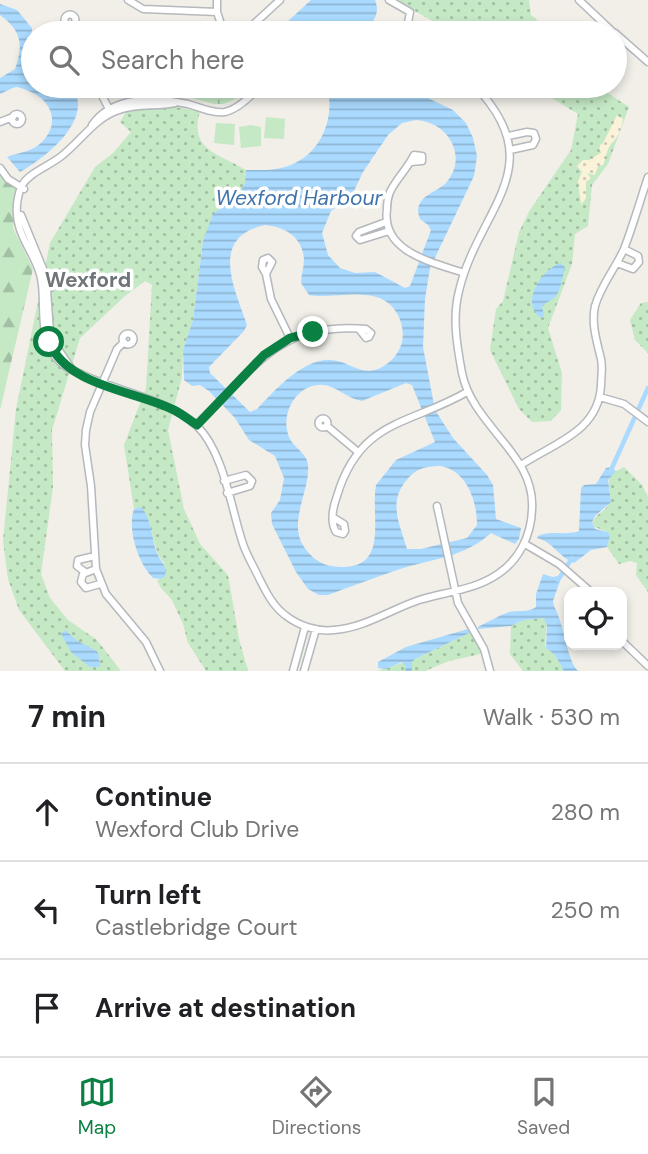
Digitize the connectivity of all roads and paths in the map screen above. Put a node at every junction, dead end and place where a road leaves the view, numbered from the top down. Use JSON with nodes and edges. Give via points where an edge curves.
{"nodes":[{"id":1,"x":128,"y":0,"type":"edge"},
{"id":2,"x":217,"y":0,"type":"edge"},
{"id":3,"x":280,"y":0,"type":"edge"},
{"id":4,"x":389,"y":0,"type":"edge"},
{"id":5,"x":579,"y":0,"type":"edge"},
{"id":6,"x":217,"y":12,"type":"junction"},
{"id":7,"x":220,"y":21,"type":"edge"},
{"id":8,"x":257,"y":21,"type":"edge"},
{"id":9,"x":408,"y":21,"type":"edge"},
{"id":10,"x":602,"y":21,"type":"edge"},
{"id":11,"x":627,"y":43,"type":"edge"},
{"id":12,"x":647,"y":59,"type":"edge"},
{"id":13,"x":103,"y":98,"type":"edge"},
{"id":14,"x":246,"y":98,"type":"edge"},
{"id":15,"x":486,"y":98,"type":"edge"},
{"id":16,"x":110,"y":111,"type":"junction"},
{"id":17,"x":13,"y":117,"type":"dead end"},
{"id":18,"x":0,"y":122,"type":"edge"},
{"id":19,"x":508,"y":136,"type":"junction"},
{"id":20,"x":510,"y":150,"type":"junction"},
{"id":21,"x":411,"y":162,"type":"dead end"},
{"id":22,"x":1,"y":169,"type":"edge"},
{"id":23,"x":648,"y":177,"type":"edge"},
{"id":24,"x":24,"y":187,"type":"junction"},
{"id":25,"x":386,"y":222,"type":"junction"},
{"id":26,"x":388,"y":232,"type":"junction"},
{"id":27,"x":624,"y":249,"type":"junction"},
{"id":28,"x":617,"y":262,"type":"junction"},
{"id":29,"x":464,"y":273,"type":"junction"},
{"id":30,"x":266,"y":274,"type":"dead end"},
{"id":31,"x":359,"y":329,"type":"dead end"},
{"id":32,"x":290,"y":338,"type":"junction"},
{"id":33,"x":124,"y":342,"type":"dead end"},
{"id":34,"x":103,"y":385,"type":"junction"},
{"id":35,"x":467,"y":393,"type":"junction"},
{"id":36,"x":600,"y":397,"type":"junction"},
{"id":37,"x":648,"y":422,"type":"edge"},
{"id":38,"x":197,"y":425,"type":"junction"},
{"id":39,"x":327,"y":426,"type":"dead end"},
{"id":40,"x":358,"y":452,"type":"junction"},
{"id":41,"x":522,"y":465,"type":"junction"},
{"id":42,"x":224,"y":481,"type":"junction"},
{"id":43,"x":227,"y":493,"type":"junction"},
{"id":44,"x":437,"y":506,"type":"dead end"},
{"id":45,"x":334,"y":518,"type":"dead end"},
{"id":46,"x":525,"y":544,"type":"junction"},
{"id":47,"x":95,"y":556,"type":"junction"},
{"id":48,"x":96,"y":569,"type":"junction"},
{"id":49,"x":83,"y":575,"type":"junction"},
{"id":50,"x":100,"y":584,"type":"junction"},
{"id":51,"x":585,"y":587,"type":"edge"},
{"id":52,"x":456,"y":591,"type":"junction"},
{"id":53,"x":305,"y":627,"type":"junction"},
{"id":54,"x":316,"y":629,"type":"junction"},
{"id":55,"x":627,"y":646,"type":"edge"},
{"id":56,"x":648,"y":666,"type":"edge"},
{"id":57,"x":160,"y":671,"type":"edge"},
{"id":58,"x":293,"y":671,"type":"edge"},
{"id":59,"x":304,"y":671,"type":"edge"},
{"id":60,"x":490,"y":671,"type":"edge"}],
"edges":[{"from":1,"to":6,"type":"street","via":[[143,9]]},
{"from":2,"to":6,"type":"street"},
{"from":3,"to":8,"type":"street"},
{"from":4,"to":9,"type":"street","via":[[410,12]]},
{"from":5,"to":10,"type":"street"},
{"from":6,"to":7,"type":"street"},
{"from":11,"to":12,"type":"street"},
{"from":13,"to":16,"type":"street"},
{"from":14,"to":16,"type":"street","via":[[225,112],[175,103]]},
{"from":15,"to":19,"type":"street"},
{"from":16,"to":24,"type":"street"},
{"from":17,"to":18,"type":"street"},
{"from":19,"to":20,"type":"street"},
{"from":19,"to":20,"type":"street","via":[[531,132],[536,136],[536,143],[529,147]]},
{"from":20,"to":29,"type":"street","via":[[501,197]]},
{"from":21,"to":25,"type":"street","via":[[389,194]]},
{"from":22,"to":24,"type":"street"},
{"from":23,"to":27,"type":"street"},
{"from":24,"to":34,"type":"street","via":[[16,214],[47,284],[50,333],[72,370]]},
{"from":25,"to":26,"type":"street"},
{"from":25,"to":26,"type":"street","via":[[356,236],[360,240]]},
{"from":26,"to":29,"type":"street","via":[[417,255]]},
{"from":27,"to":28,"type":"street"},
{"from":27,"to":28,"type":"street","via":[[638,256],[639,262],[633,269]]},
{"from":28,"to":36,"type":"street","via":[[594,309],[594,337],[602,363]]},
{"from":29,"to":35,"type":"street","via":[[457,295],[455,338]]},
{"from":30,"to":32,"type":"street","via":[[271,299]]},
{"from":31,"to":32,"type":"street","via":[[327,328]]},
{"from":32,"to":38,"type":"street","via":[[264,355]]},
{"from":33,"to":34,"type":"street"},
{"from":34,"to":38,"type":"street","via":[[173,410]]},
{"from":34,"to":47,"type":"street","via":[[90,412],[85,445]]},
{"from":35,"to":40,"type":"street","via":[[422,411],[374,437]]},
{"from":35,"to":41,"type":"street"},
{"from":36,"to":37,"type":"street","via":[[624,404]]},
{"from":36,"to":41,"type":"street","via":[[580,430]]},
{"from":38,"to":42,"type":"street","via":[[213,446]]},
{"from":39,"to":40,"type":"street"},
{"from":40,"to":45,"type":"street","via":[[341,480]]},
{"from":41,"to":46,"type":"street","via":[[533,502]]},
{"from":42,"to":43,"type":"street"},
{"from":42,"to":43,"type":"street","via":[[246,475],[252,481],[250,486]]},
{"from":43,"to":53,"type":"street","via":[[245,549],[270,598],[285,615]]},
{"from":44,"to":52,"type":"street"},
{"from":46,"to":51,"type":"street"},
{"from":46,"to":52,"type":"street","via":[[500,573]]},
{"from":47,"to":48,"type":"street"},
{"from":47,"to":49,"type":"street","via":[[78,560]]},
{"from":48,"to":49,"type":"street"},
{"from":48,"to":50,"type":"street"},
{"from":49,"to":50,"type":"street","via":[[86,588]]},
{"from":50,"to":57,"type":"street","via":[[146,642]]},
{"from":52,"to":54,"type":"street","via":[[347,628]]},
{"from":52,"to":60,"type":"street"},
{"from":53,"to":54,"type":"street"},
{"from":53,"to":58,"type":"street"},
{"from":54,"to":59,"type":"street"},
{"from":55,"to":56,"type":"street"}]}
